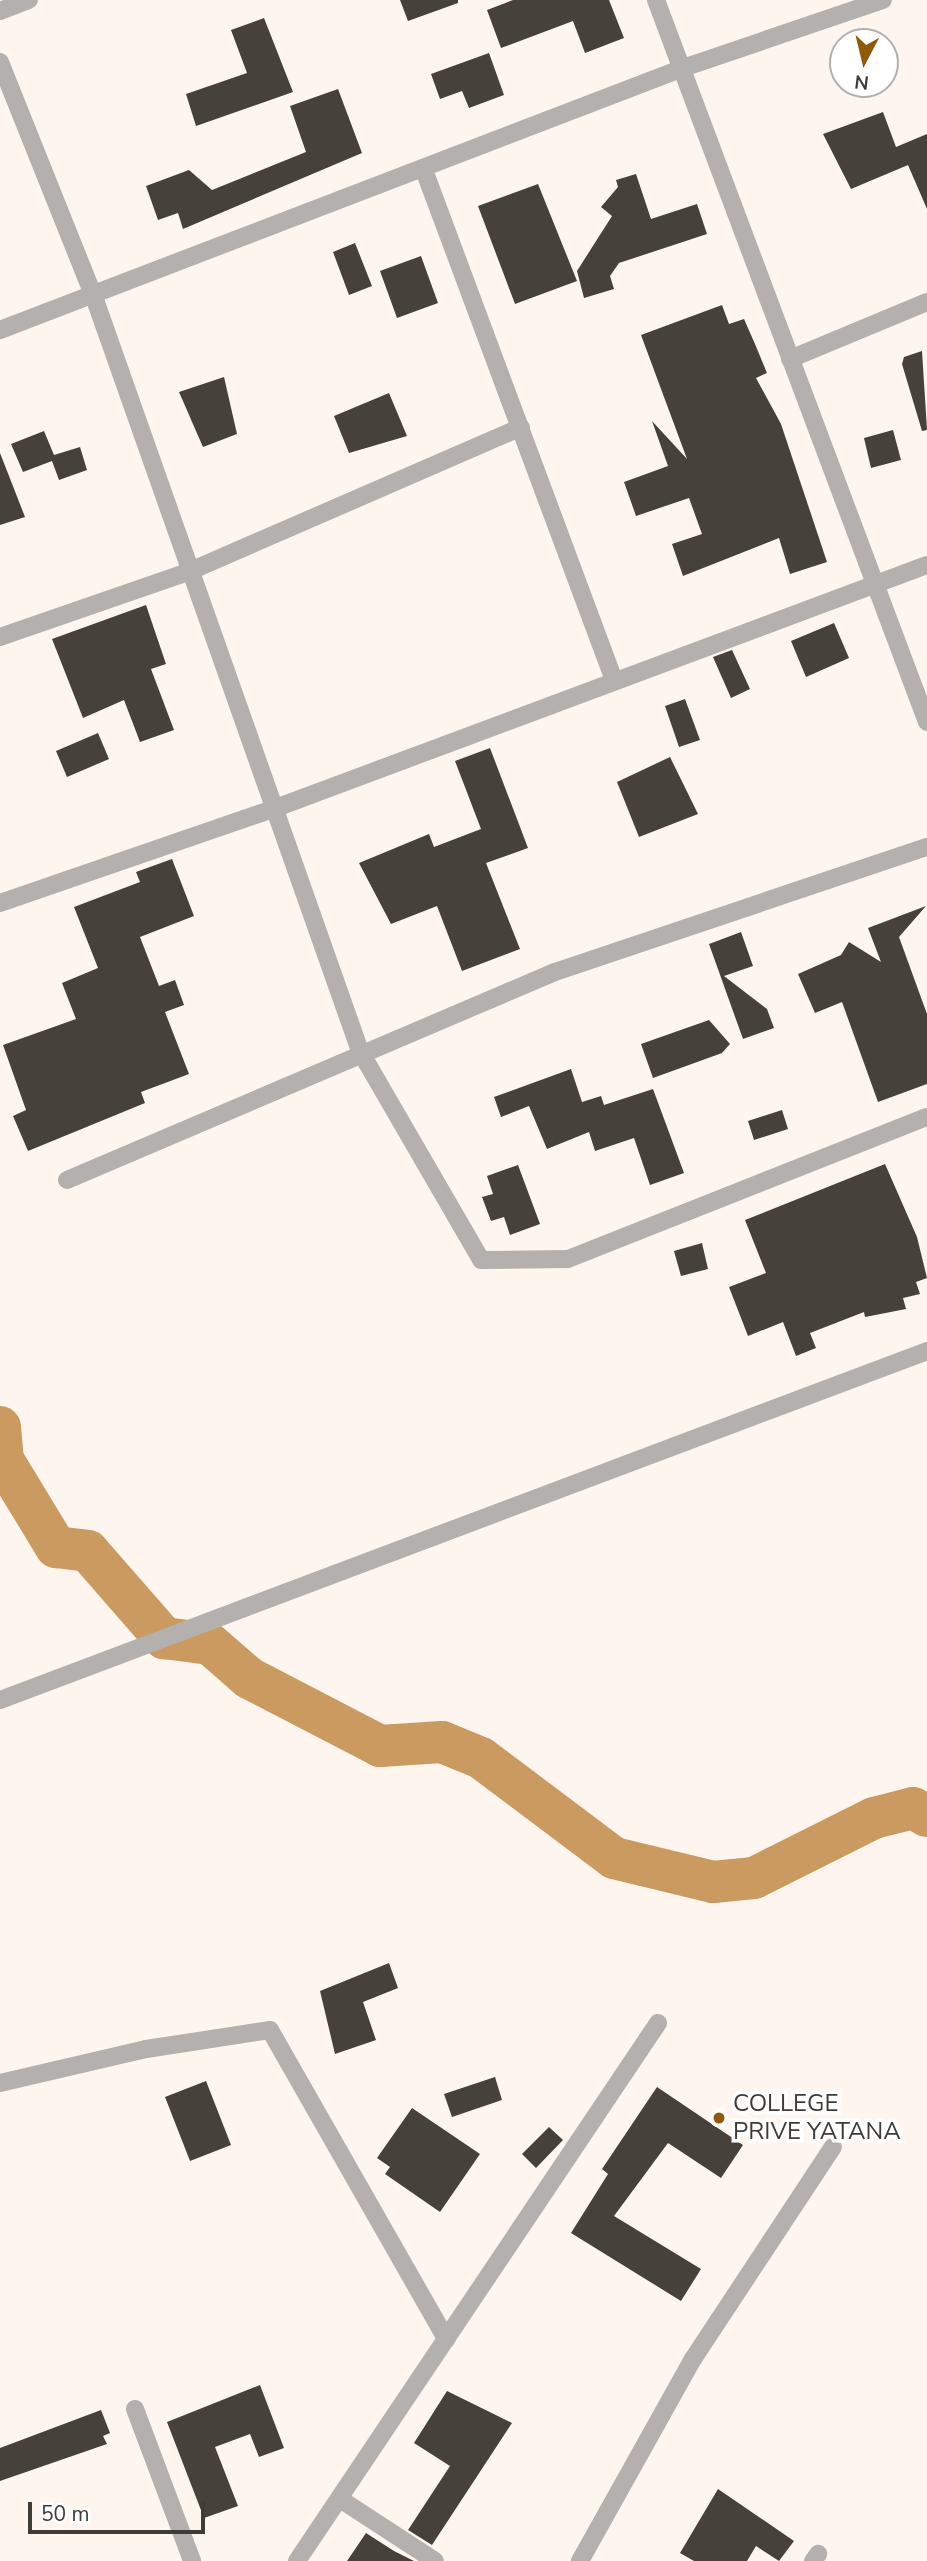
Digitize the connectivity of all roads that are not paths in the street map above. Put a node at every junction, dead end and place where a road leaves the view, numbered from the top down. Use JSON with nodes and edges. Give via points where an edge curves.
{"nodes":[{"id":1,"x":29,"y":0,"type":"edge"},
{"id":2,"x":656,"y":0,"type":"edge"},
{"id":3,"x":883,"y":0,"type":"edge"},
{"id":4,"x":0,"y":11,"type":"edge"},
{"id":5,"x":0,"y":62,"type":"edge"},
{"id":6,"x":682,"y":68,"type":"junction"},
{"id":7,"x":424,"y":170,"type":"junction"},
{"id":8,"x":93,"y":294,"type":"junction"},
{"id":9,"x":927,"y":302,"type":"edge"},
{"id":10,"x":0,"y":330,"type":"edge"},
{"id":11,"x":790,"y":359,"type":"junction"},
{"id":12,"x":521,"y":427,"type":"junction"},
{"id":13,"x":927,"y":565,"type":"edge"},
{"id":14,"x":188,"y":572,"type":"junction"},
{"id":15,"x":874,"y":586,"type":"junction"},
{"id":16,"x":0,"y":637,"type":"edge"},
{"id":17,"x":614,"y":680,"type":"junction"},
{"id":18,"x":927,"y":722,"type":"edge"},
{"id":19,"x":273,"y":809,"type":"junction"},
{"id":20,"x":927,"y":847,"type":"edge"},
{"id":21,"x":0,"y":903,"type":"edge"},
{"id":22,"x":360,"y":1051,"type":"junction"},
{"id":23,"x":927,"y":1117,"type":"edge"},
{"id":24,"x":67,"y":1180,"type":"dead end"},
{"id":25,"x":927,"y":1351,"type":"edge"},
{"id":26,"x":0,"y":1700,"type":"edge"},
{"id":27,"x":658,"y":2023,"type":"dead end"},
{"id":28,"x":0,"y":2083,"type":"edge"},
{"id":29,"x":833,"y":2147,"type":"dead end"},
{"id":30,"x":446,"y":2339,"type":"junction"},
{"id":31,"x":135,"y":2409,"type":"dead end"},
{"id":32,"x":340,"y":2499,"type":"junction"},
{"id":33,"x":192,"y":2561,"type":"edge"},
{"id":34,"x":297,"y":2561,"type":"edge"},
{"id":35,"x":435,"y":2561,"type":"edge"},
{"id":36,"x":580,"y":2561,"type":"edge"}],
"edges":[{"from":1,"to":4,"type":"street"},
{"from":2,"to":6,"type":"street"},
{"from":3,"to":6,"type":"street"},
{"from":5,"to":8,"type":"street"},
{"from":6,"to":7,"type":"street"},
{"from":6,"to":11,"type":"street"},
{"from":7,"to":8,"type":"street"},
{"from":7,"to":12,"type":"street"},
{"from":8,"to":10,"type":"street"},
{"from":8,"to":14,"type":"street"},
{"from":9,"to":11,"type":"street"},
{"from":11,"to":15,"type":"street"},
{"from":12,"to":14,"type":"street"},
{"from":12,"to":17,"type":"street"},
{"from":13,"to":15,"type":"street"},
{"from":14,"to":16,"type":"street"},
{"from":14,"to":19,"type":"street"},
{"from":15,"to":17,"type":"street"},
{"from":15,"to":18,"type":"street"},
{"from":17,"to":19,"type":"street"},
{"from":19,"to":21,"type":"street"},
{"from":19,"to":22,"type":"street"},
{"from":20,"to":22,"type":"street","via":[[555,972]]},
{"from":22,"to":23,"type":"street","via":[[481,1260],[568,1259]]},
{"from":22,"to":24,"type":"street"},
{"from":25,"to":26,"type":"street"},
{"from":27,"to":30,"type":"street"},
{"from":28,"to":30,"type":"street","via":[[146,2049],[270,2030]]},
{"from":29,"to":36,"type":"street","via":[[693,2359]]},
{"from":30,"to":32,"type":"street"},
{"from":31,"to":33,"type":"street"},
{"from":32,"to":34,"type":"street"},
{"from":32,"to":35,"type":"street"}]}
